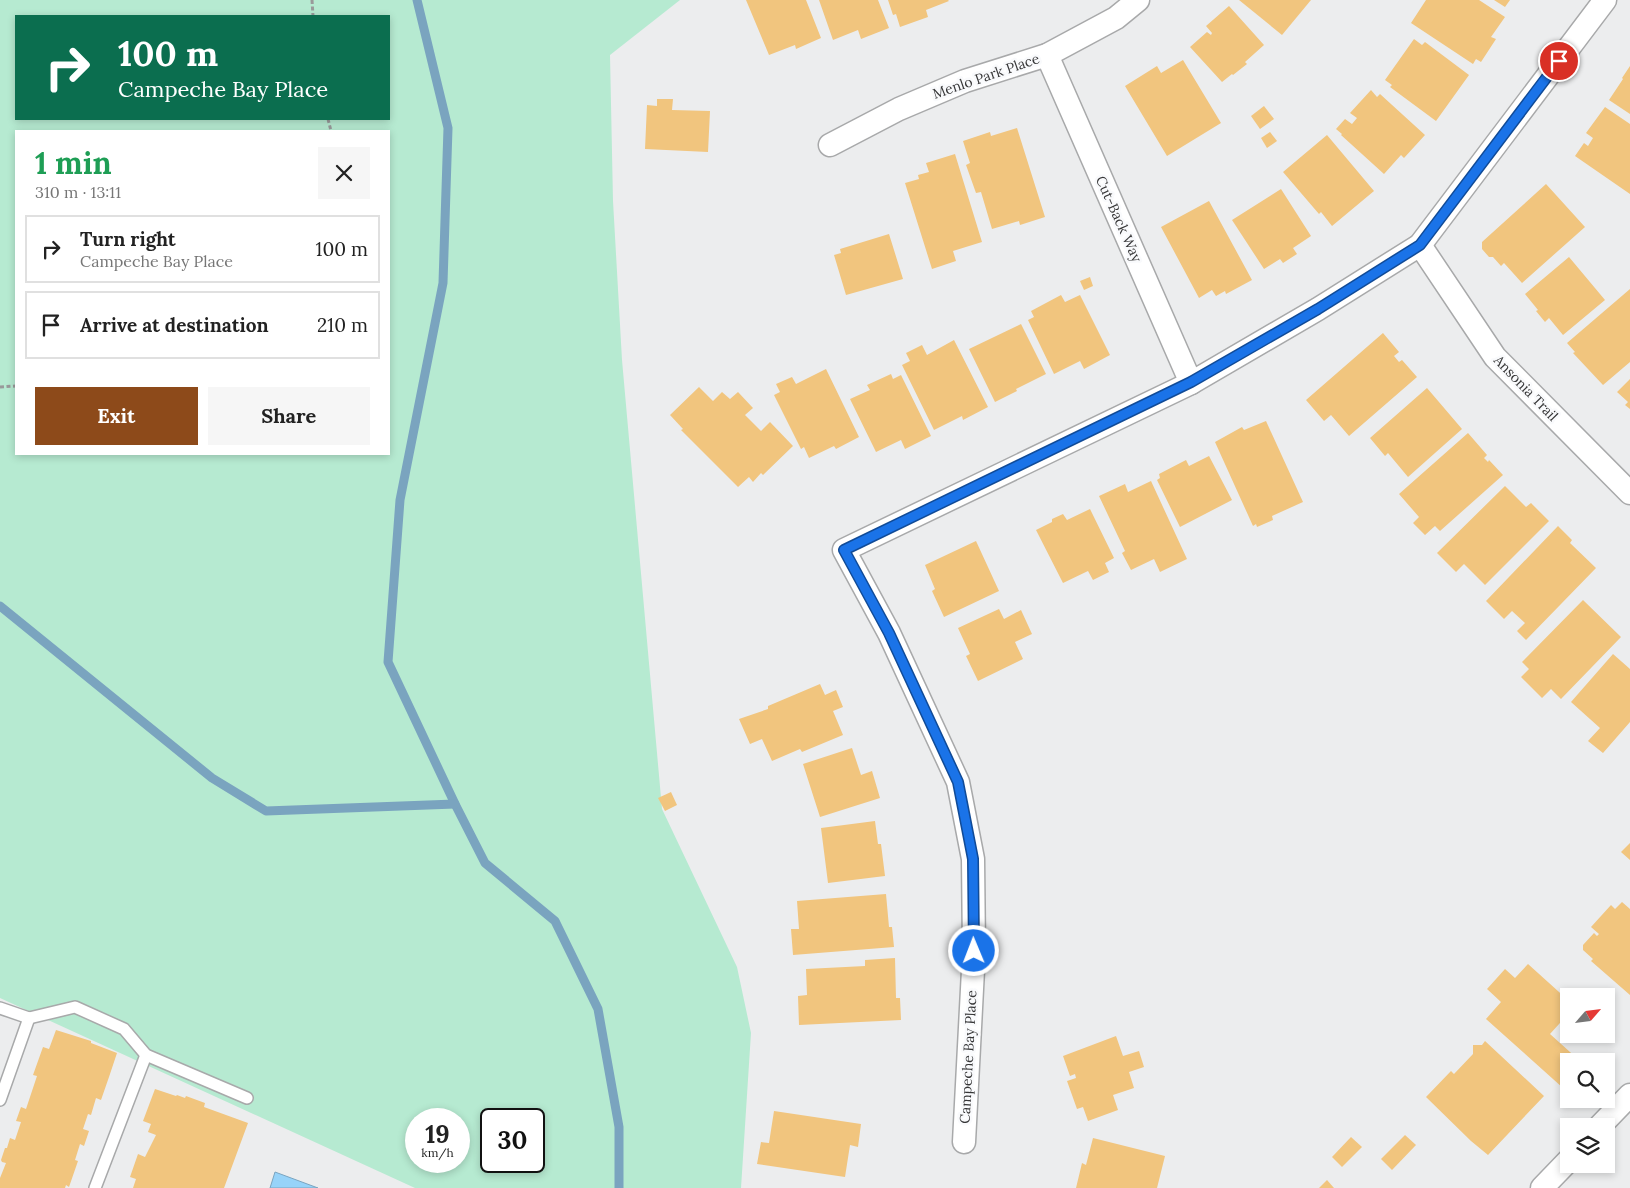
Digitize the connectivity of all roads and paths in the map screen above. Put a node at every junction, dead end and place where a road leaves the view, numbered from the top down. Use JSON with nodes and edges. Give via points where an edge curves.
{"nodes":[{"id":1,"x":312,"y":0,"type":"edge"},
{"id":2,"x":1138,"y":0,"type":"edge"},
{"id":3,"x":1605,"y":0,"type":"edge"},
{"id":4,"x":313,"y":15,"type":"edge"},
{"id":5,"x":1047,"y":55,"type":"junction"},
{"id":6,"x":830,"y":145,"type":"dead end"},
{"id":7,"x":1420,"y":245,"type":"junction"},
{"id":8,"x":1191,"y":382,"type":"junction"},
{"id":9,"x":15,"y":386,"type":"edge"},
{"id":10,"x":0,"y":387,"type":"edge"},
{"id":11,"x":1630,"y":493,"type":"edge"},
{"id":12,"x":0,"y":1008,"type":"edge"},
{"id":13,"x":29,"y":1018,"type":"junction"},
{"id":14,"x":146,"y":1055,"type":"junction"},
{"id":15,"x":1630,"y":1095,"type":"edge"},
{"id":16,"x":247,"y":1098,"type":"dead end"},
{"id":17,"x":0,"y":1100,"type":"edge"},
{"id":18,"x":1608,"y":1118,"type":"edge"},
{"id":19,"x":964,"y":1142,"type":"dead end"},
{"id":20,"x":1560,"y":1169,"type":"edge"},
{"id":21,"x":95,"y":1188,"type":"edge"},
{"id":22,"x":1542,"y":1188,"type":"edge"}],
"edges":[{"from":1,"to":4,"type":"path"},
{"from":2,"to":5,"type":"street","name":"Menlo Park Place","via":[[1116,18]]},
{"from":3,"to":7,"type":"street","name":"Campeche Bay Place"},
{"from":5,"to":6,"type":"street","name":"Menlo Park Place","via":[[966,81],[899,109]]},
{"from":5,"to":8,"type":"street","name":"Cut-Back Way"},
{"from":7,"to":8,"type":"street","name":"Campeche Bay Place","via":[[1318,309]]},
{"from":7,"to":11,"type":"street","name":"Ansonia Trail","via":[[1495,357]]},
{"from":8,"to":19,"type":"street","name":"Campeche Bay Place","via":[[844,550],[889,633],[958,782],[973,859],[974,951]]},
{"from":9,"to":10,"type":"path"},
{"from":12,"to":13,"type":"lane"},
{"from":13,"to":14,"type":"lane","via":[[75,1007],[124,1029]]},
{"from":13,"to":17,"type":"lane"},
{"from":14,"to":16,"type":"lane"},
{"from":14,"to":21,"type":"lane"},
{"from":15,"to":18,"type":"street"},
{"from":20,"to":22,"type":"street"}]}
